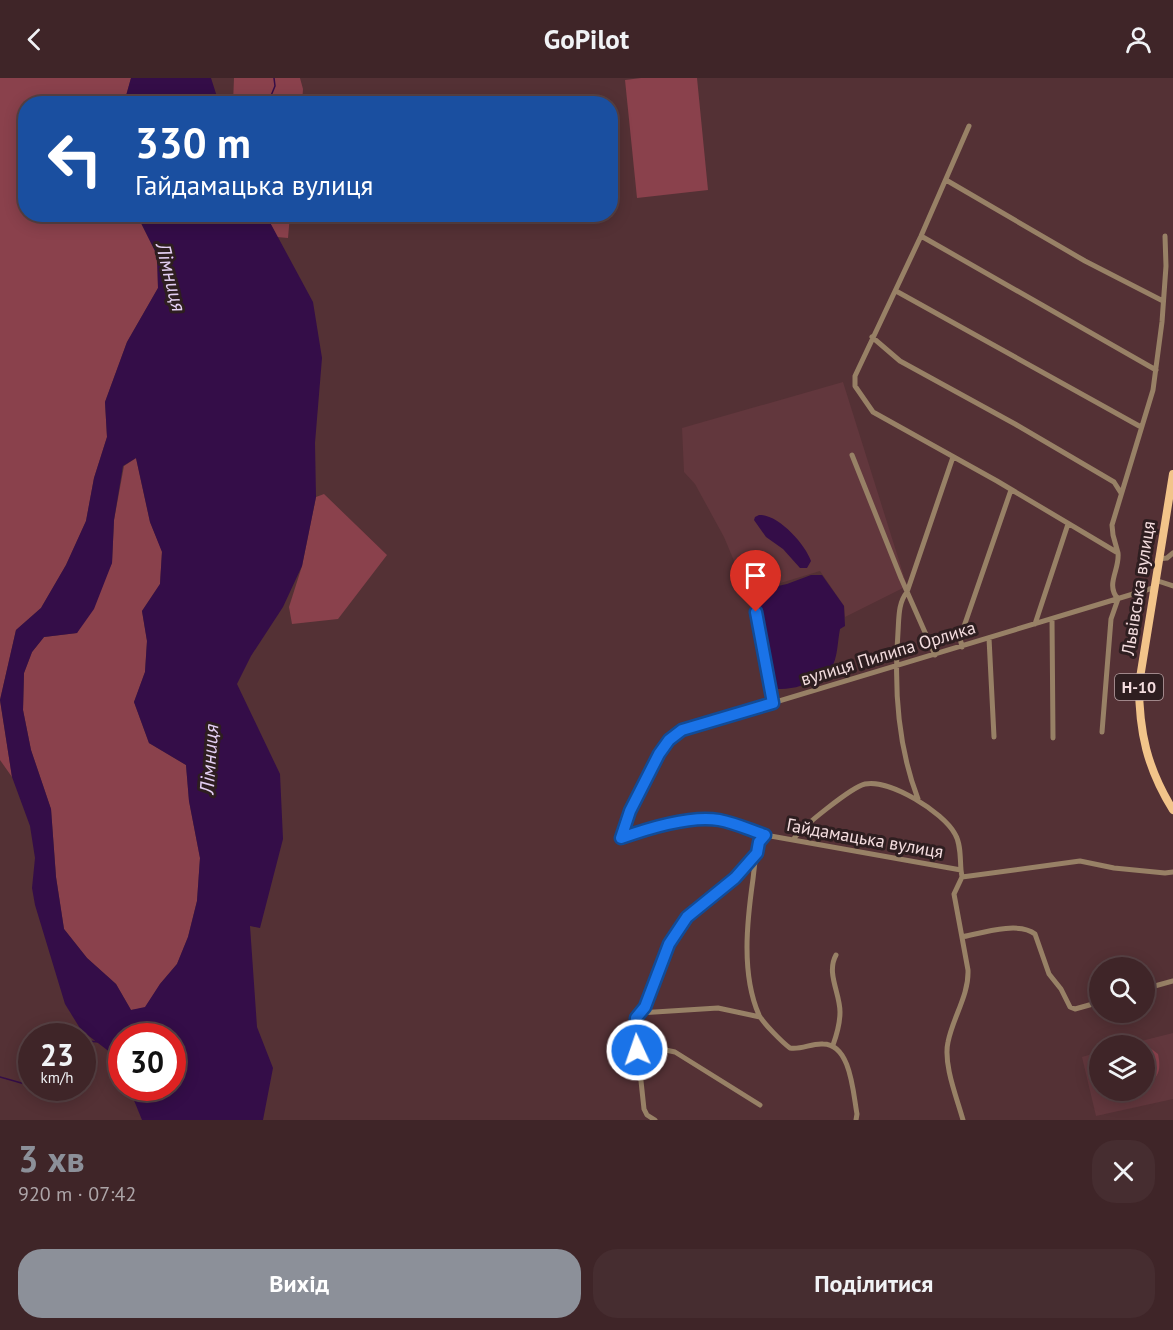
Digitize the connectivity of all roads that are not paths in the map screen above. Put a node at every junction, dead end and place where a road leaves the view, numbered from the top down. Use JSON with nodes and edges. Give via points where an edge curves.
{"nodes":[{"id":1,"x":969,"y":126,"type":"dead end"},
{"id":2,"x":946,"y":180,"type":"junction"},
{"id":3,"x":921,"y":236,"type":"junction"},
{"id":4,"x":1165,"y":236,"type":"dead end"},
{"id":5,"x":896,"y":291,"type":"junction"},
{"id":6,"x":1163,"y":301,"type":"junction"},
{"id":7,"x":872,"y":337,"type":"junction"},
{"id":8,"x":1156,"y":369,"type":"junction"},
{"id":9,"x":1141,"y":427,"type":"junction"},
{"id":10,"x":852,"y":455,"type":"dead end"},
{"id":11,"x":953,"y":457,"type":"junction"},
{"id":12,"x":1173,"y":474,"type":"edge"},
{"id":13,"x":1011,"y":490,"type":"junction"},
{"id":14,"x":1122,"y":493,"type":"junction"},
{"id":15,"x":1068,"y":524,"type":"junction"},
{"id":16,"x":1118,"y":553,"type":"junction"},
{"id":17,"x":1173,"y":553,"type":"edge"},
{"id":18,"x":1158,"y":559,"type":"junction"},
{"id":19,"x":1154,"y":584,"type":"junction"},
{"id":20,"x":1173,"y":586,"type":"edge"},
{"id":21,"x":908,"y":592,"type":"junction"},
{"id":22,"x":751,"y":594,"type":"dead end"},
{"id":23,"x":1118,"y":599,"type":"junction"},
{"id":24,"x":1052,"y":619,"type":"junction"},
{"id":25,"x":1035,"y":624,"type":"junction"},
{"id":26,"x":989,"y":638,"type":"junction"},
{"id":27,"x":962,"y":647,"type":"junction"},
{"id":28,"x":935,"y":655,"type":"junction"},
{"id":29,"x":895,"y":666,"type":"junction"},
{"id":30,"x":773,"y":703,"type":"junction"},
{"id":31,"x":1102,"y":732,"type":"dead end"},
{"id":32,"x":994,"y":736,"type":"dead end"},
{"id":33,"x":1053,"y":738,"type":"dead end"},
{"id":34,"x":918,"y":800,"type":"junction"},
{"id":35,"x":1173,"y":810,"type":"edge"},
{"id":36,"x":765,"y":835,"type":"junction"},
{"id":37,"x":621,"y":838,"type":"joint"},
{"id":38,"x":793,"y":840,"type":"junction"},
{"id":39,"x":757,"y":853,"type":"junction"},
{"id":40,"x":961,"y":870,"type":"junction"},
{"id":41,"x":1173,"y":872,"type":"edge"},
{"id":42,"x":962,"y":877,"type":"junction"},
{"id":43,"x":962,"y":937,"type":"junction"},
{"id":44,"x":836,"y":955,"type":"dead end"},
{"id":45,"x":1173,"y":981,"type":"edge"},
{"id":46,"x":1155,"y":986,"type":"edge"},
{"id":47,"x":1089,"y":1005,"type":"edge"},
{"id":48,"x":639,"y":1013,"type":"junction"},
{"id":49,"x":759,"y":1017,"type":"junction"},
{"id":50,"x":833,"y":1045,"type":"junction"},
{"id":51,"x":637,"y":1050,"type":"junction"},
{"id":52,"x":760,"y":1105,"type":"dead end"},
{"id":53,"x":655,"y":1120,"type":"edge"},
{"id":54,"x":856,"y":1120,"type":"edge"},
{"id":55,"x":963,"y":1120,"type":"edge"}],
"edges":[{"from":1,"to":2,"type":"street"},
{"from":2,"to":3,"type":"street"},
{"from":2,"to":6,"type":"street","via":[[1085,261]]},
{"from":3,"to":5,"type":"street"},
{"from":3,"to":8,"type":"street"},
{"from":4,"to":6,"type":"street"},
{"from":5,"to":7,"type":"street"},
{"from":5,"to":9,"type":"street"},
{"from":6,"to":8,"type":"street"},
{"from":7,"to":11,"type":"street","via":[[855,376],[855,386],[873,412]]},
{"from":7,"to":14,"type":"street","via":[[900,361],[1114,482]]},
{"from":8,"to":9,"type":"street"},
{"from":9,"to":14,"type":"street"},
{"from":10,"to":21,"type":"street"},
{"from":11,"to":13,"type":"street"},
{"from":11,"to":21,"type":"street"},
{"from":12,"to":18,"type":"main road","name":"Львівська вулиця","number":"Н-10"},
{"from":13,"to":15,"type":"street"},
{"from":13,"to":27,"type":"street","via":[[960,638]]},
{"from":14,"to":16,"type":"street","via":[[1112,525]]},
{"from":15,"to":16,"type":"street"},
{"from":15,"to":25,"type":"street"},
{"from":16,"to":23,"type":"street","via":[[1111,585]]},
{"from":17,"to":18,"type":"street"},
{"from":18,"to":19,"type":"main road","name":"Львівська вулиця","number":"Н-10"},
{"from":19,"to":20,"type":"street"},
{"from":19,"to":23,"type":"street","name":"вулиця Пилипа Орлика"},
{"from":19,"to":35,"type":"main road","name":"Львівська вулиця","number":"Н-10","via":[[1142,656],[1139,711],[1152,771]]},
{"from":21,"to":28,"type":"street"},
{"from":21,"to":29,"type":"street","via":[[902,599]]},
{"from":22,"to":30,"type":"street"},
{"from":23,"to":24,"type":"street","name":"вулиця Пилипа Орлика"},
{"from":23,"to":31,"type":"street","via":[[1110,619]]},
{"from":24,"to":25,"type":"street","name":"вулиця Пилипа Орлика"},
{"from":24,"to":33,"type":"street"},
{"from":25,"to":26,"type":"street","name":"вулиця Пилипа Орлика"},
{"from":26,"to":27,"type":"street","name":"вулиця Пилипа Орлика"},
{"from":26,"to":32,"type":"street"},
{"from":27,"to":28,"type":"street","name":"вулиця Пилипа Орлика"},
{"from":28,"to":29,"type":"street","name":"вулиця Пилипа Орлика"},
{"from":29,"to":30,"type":"street","name":"вулиця Пилипа Орлика"},
{"from":29,"to":34,"type":"street","via":[[907,766]]},
{"from":30,"to":37,"type":"street","name":"вулиця Пилипа Орлика","via":[[682,730],[669,740],[640,790]]},
{"from":34,"to":38,"type":"street","via":[[876,784],[863,784],[810,820]]},
{"from":34,"to":40,"type":"street","via":[[955,833]]},
{"from":36,"to":37,"type":"street","name":"Гайдамацька вулиця","via":[[705,819]]},
{"from":36,"to":38,"type":"street","name":"Гайдамацька вулиця"},
{"from":36,"to":39,"type":"street"},
{"from":38,"to":40,"type":"street","name":"Гайдамацька вулиця"},
{"from":39,"to":48,"type":"street","via":[[735,878],[687,917],[669,944],[645,1007]]},
{"from":39,"to":49,"type":"street","via":[[747,951]]},
{"from":40,"to":42,"type":"street","name":"Гайдамацька вулиця"},
{"from":41,"to":42,"type":"street","name":"Гайдамацька вулиця","via":[[1080,861]]},
{"from":42,"to":43,"type":"street","via":[[954,894]]},
{"from":43,"to":47,"type":"street","via":[[1018,927],[1029,929],[1035,933],[1049,974],[1070,1007]]},
{"from":43,"to":55,"type":"street","via":[[968,982],[947,1057]]},
{"from":44,"to":50,"type":"street","via":[[833,981],[840,1011]]},
{"from":45,"to":46,"type":"street"},
{"from":48,"to":49,"type":"street","via":[[718,1008]]},
{"from":48,"to":51,"type":"street","via":[[635,1025]]},
{"from":49,"to":50,"type":"street","via":[[790,1048]]},
{"from":50,"to":54,"type":"street","via":[[843,1055],[850,1076]]},
{"from":51,"to":52,"type":"street","via":[[675,1052]]},
{"from":51,"to":53,"type":"street","via":[[644,1109]]}]}
